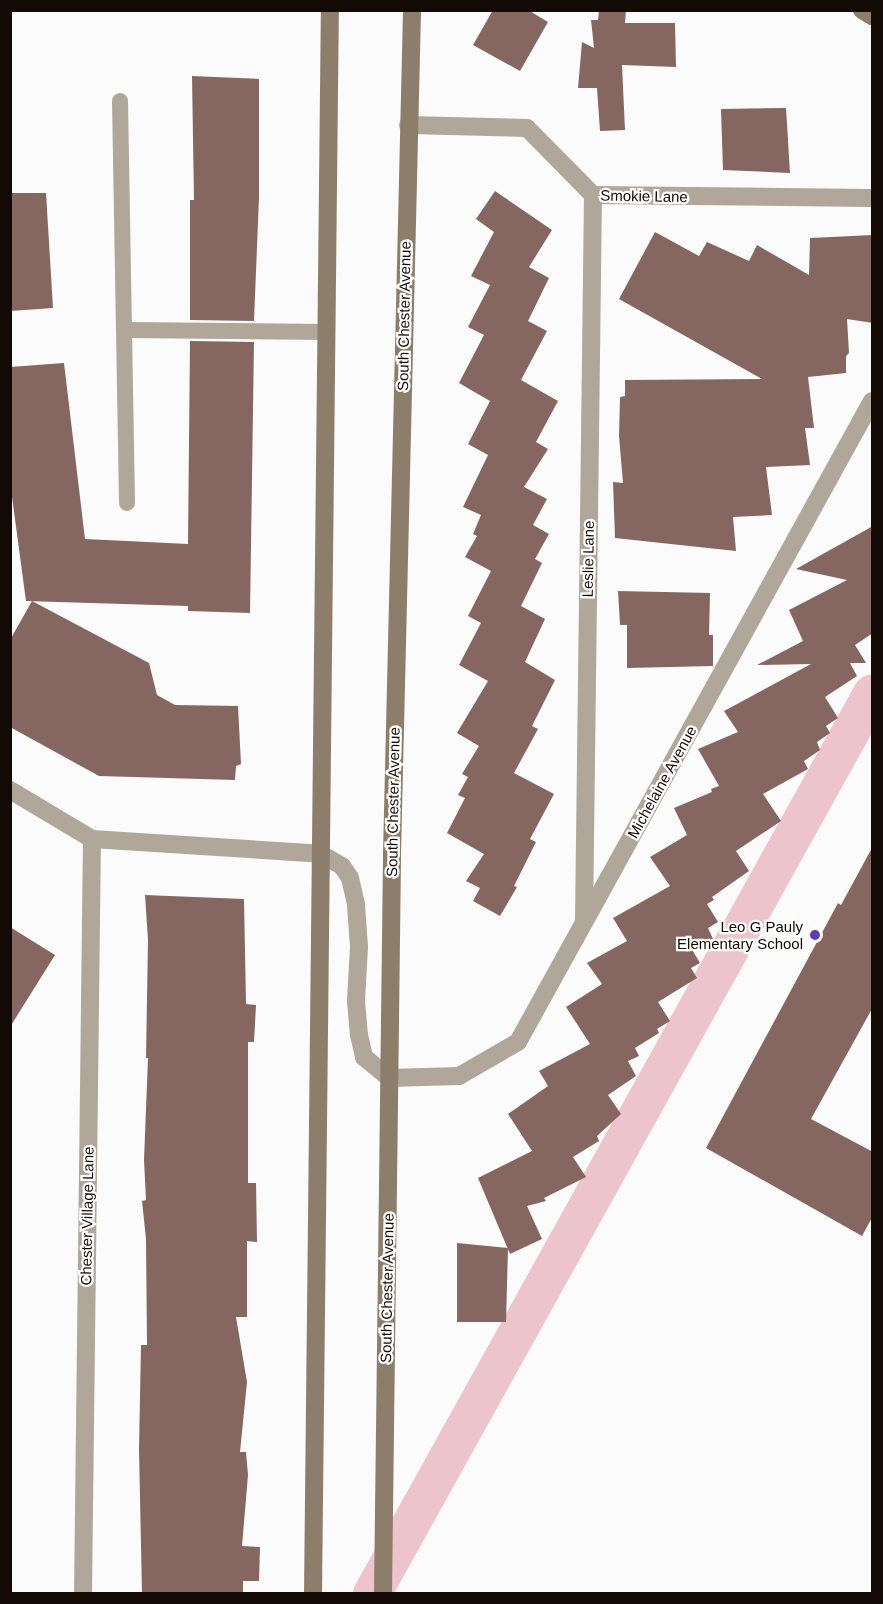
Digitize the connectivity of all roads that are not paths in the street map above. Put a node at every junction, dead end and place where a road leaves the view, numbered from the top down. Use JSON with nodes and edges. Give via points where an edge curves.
{"nodes":[{"id":1,"x":330,"y":10,"type":"edge"},
{"id":2,"x":412,"y":10,"type":"edge"},
{"id":3,"x":862,"y":10,"type":"edge"},
{"id":4,"x":873,"y":16,"type":"edge"},
{"id":5,"x":120,"y":101,"type":"dead end"},
{"id":6,"x":408,"y":125,"type":"junction"},
{"id":7,"x":592,"y":195,"type":"junction"},
{"id":8,"x":873,"y":198,"type":"edge"},
{"id":9,"x":124,"y":330,"type":"junction"},
{"id":10,"x":327,"y":332,"type":"junction"},
{"id":11,"x":873,"y":400,"type":"edge"},
{"id":12,"x":126,"y":503,"type":"dead end"},
{"id":13,"x":10,"y":790,"type":"edge"},
{"id":14,"x":92,"y":839,"type":"junction"},
{"id":15,"x":321,"y":854,"type":"junction"},
{"id":16,"x":584,"y":922,"type":"junction"},
{"id":17,"x":389,"y":1078,"type":"junction"},
{"id":18,"x":83,"y":1593,"type":"edge"},
{"id":19,"x":313,"y":1593,"type":"edge"},
{"id":20,"x":383,"y":1593,"type":"edge"}],
"edges":[{"from":1,"to":10,"type":"main road"},
{"from":2,"to":6,"type":"main road","name":"South Chester Avenue"},
{"from":3,"to":4,"type":"main road"},
{"from":5,"to":9,"type":"lane"},
{"from":6,"to":7,"type":"street","name":"Smokie Lane","via":[[527,128]]},
{"from":6,"to":17,"type":"main road","name":"South Chester Avenue"},
{"from":7,"to":8,"type":"street","name":"Smokie Lane"},
{"from":7,"to":16,"type":"street","name":"Leslie Lane"},
{"from":9,"to":10,"type":"lane"},
{"from":9,"to":12,"type":"lane"},
{"from":10,"to":15,"type":"main road"},
{"from":11,"to":16,"type":"street","name":"Michelaine Avenue"},
{"from":13,"to":14,"type":"street"},
{"from":14,"to":15,"type":"street"},
{"from":14,"to":18,"type":"street","name":"Chester Village Lane"},
{"from":15,"to":17,"type":"street","via":[[342,866],[350,878],[359,947],[356,1001],[360,1048],[369,1063]]},
{"from":15,"to":19,"type":"main road"},
{"from":16,"to":17,"type":"street","name":"Michelaine Avenue","via":[[518,1042],[459,1076]]},
{"from":17,"to":20,"type":"main road","name":"South Chester Avenue"}]}
